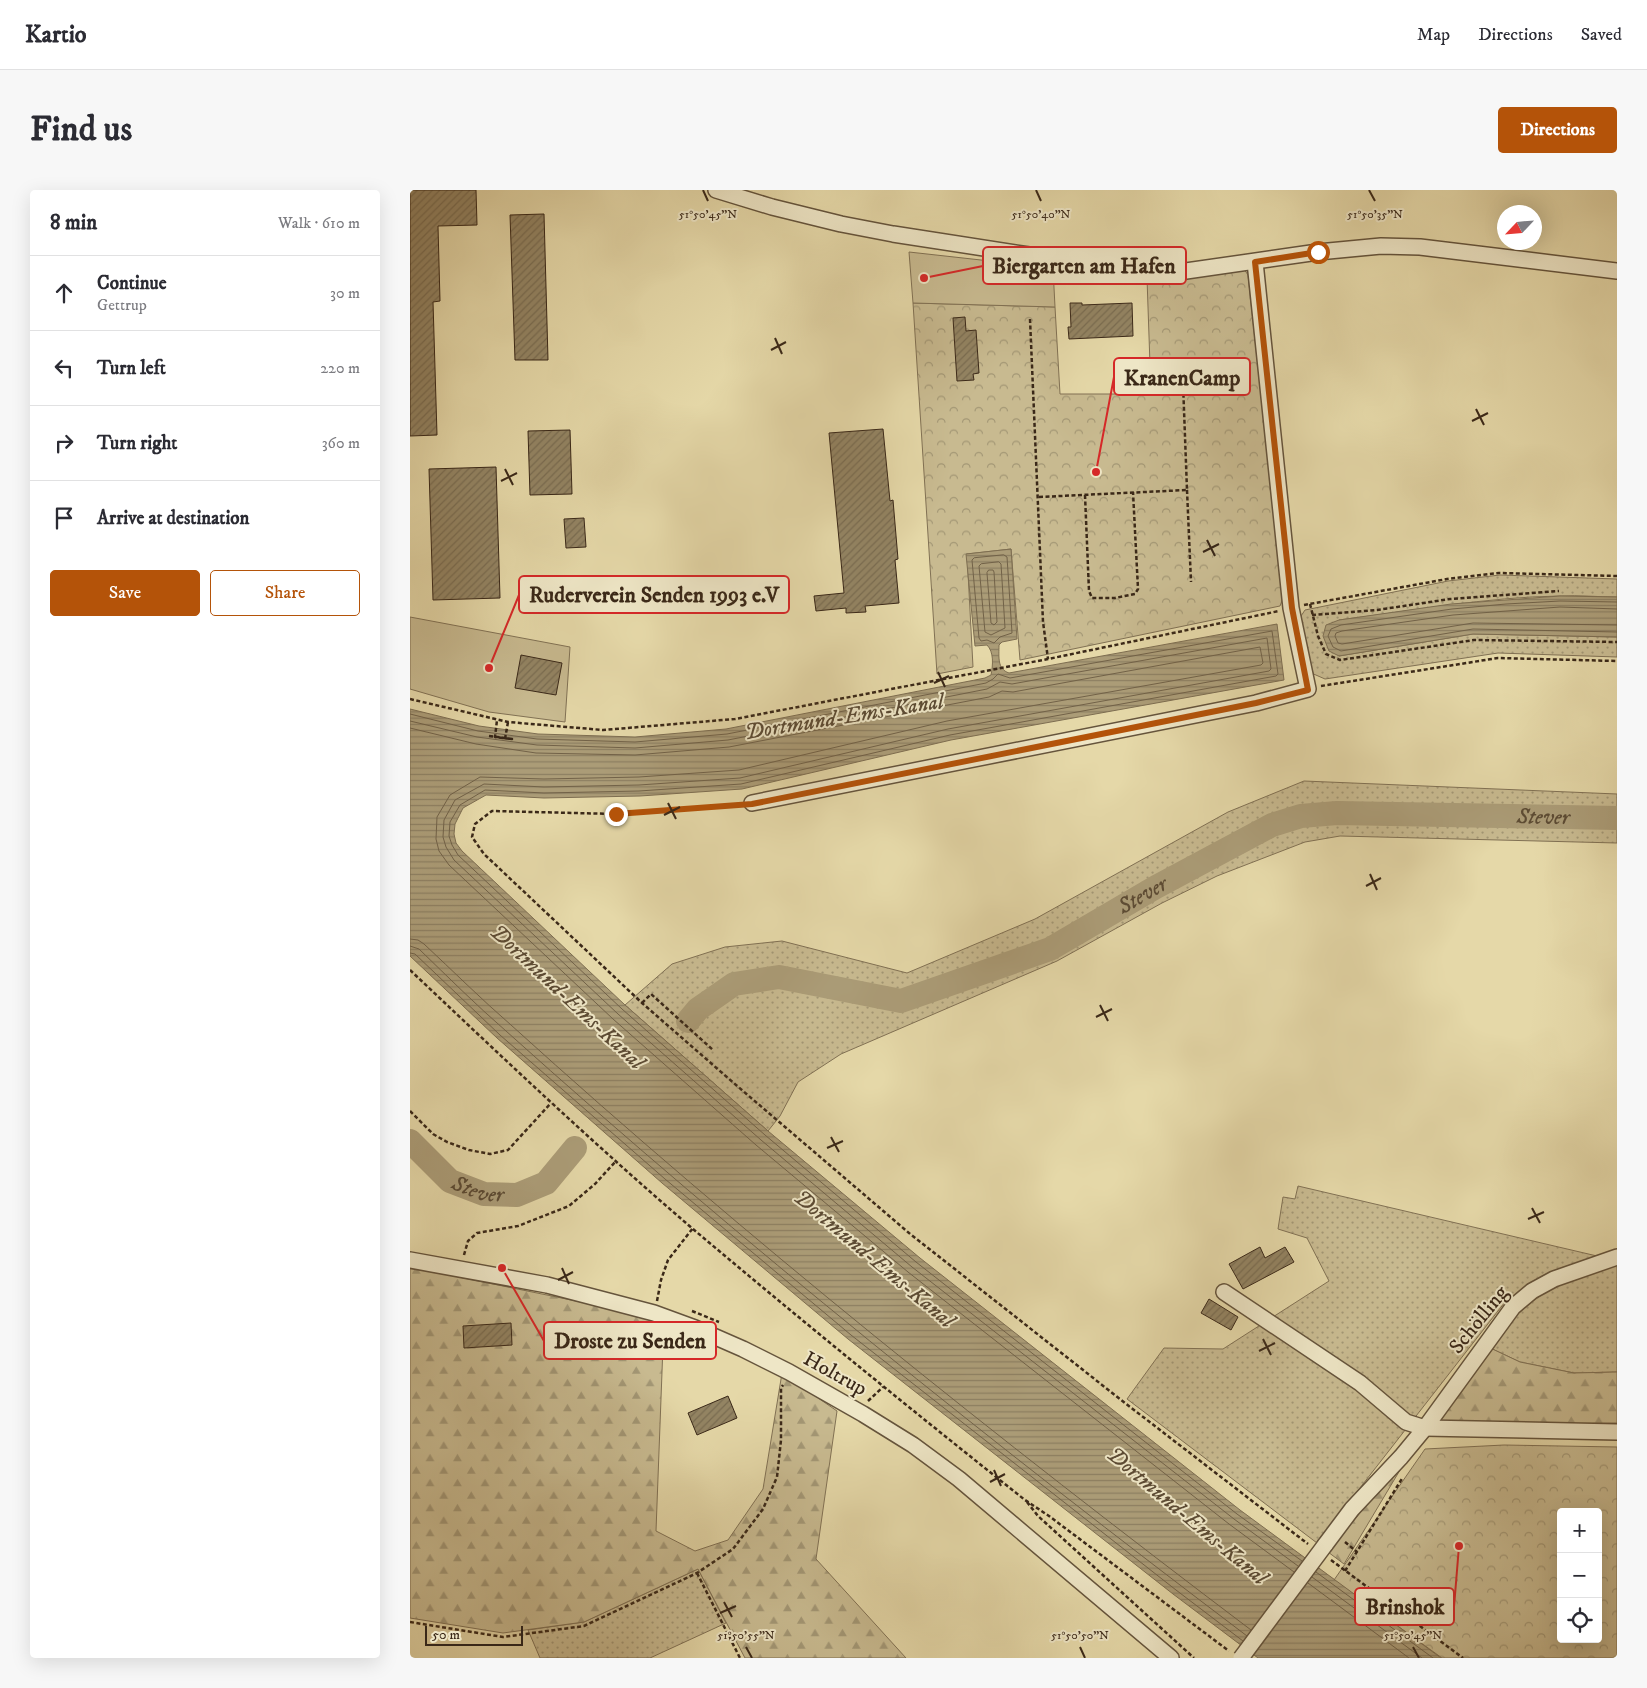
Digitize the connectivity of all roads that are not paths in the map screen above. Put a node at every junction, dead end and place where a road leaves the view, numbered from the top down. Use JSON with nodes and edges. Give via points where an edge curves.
{"nodes":[{"id":1,"x":716,"y":190,"type":"edge"},
{"id":2,"x":1255,"y":262,"type":"junction"},
{"id":3,"x":1617,"y":271,"type":"edge"},
{"id":4,"x":752,"y":804,"type":"road end"},
{"id":5,"x":1617,"y":1257,"type":"edge"},
{"id":6,"x":410,"y":1260,"type":"edge"},
{"id":7,"x":1224,"y":1292,"type":"dead end"},
{"id":8,"x":1425,"y":1428,"type":"junction"},
{"id":9,"x":1617,"y":1432,"type":"edge"},
{"id":10,"x":1237,"y":1656,"type":"edge"},
{"id":11,"x":1171,"y":1658,"type":"edge"}],
"edges":[{"from":1,"to":2,"type":"street","via":[[841,224],[1029,255],[1170,272]]},
{"from":2,"to":3,"type":"street","via":[[1381,246],[1420,247]]},
{"from":2,"to":4,"type":"street","via":[[1292,608],[1308,690]]},
{"from":5,"to":8,"type":"street","name":"Schölling","via":[[1554,1279],[1514,1306]]},
{"from":6,"to":11,"type":"street","name":"Holtrup","via":[[547,1285],[654,1313],[735,1345],[789,1372],[913,1445]]},
{"from":7,"to":8,"type":"street","via":[[1360,1383],[1406,1422]]},
{"from":8,"to":9,"type":"street"},
{"from":8,"to":10,"type":"street","name":"Schölling","bridge":true,"via":[[1352,1509]]}]}
